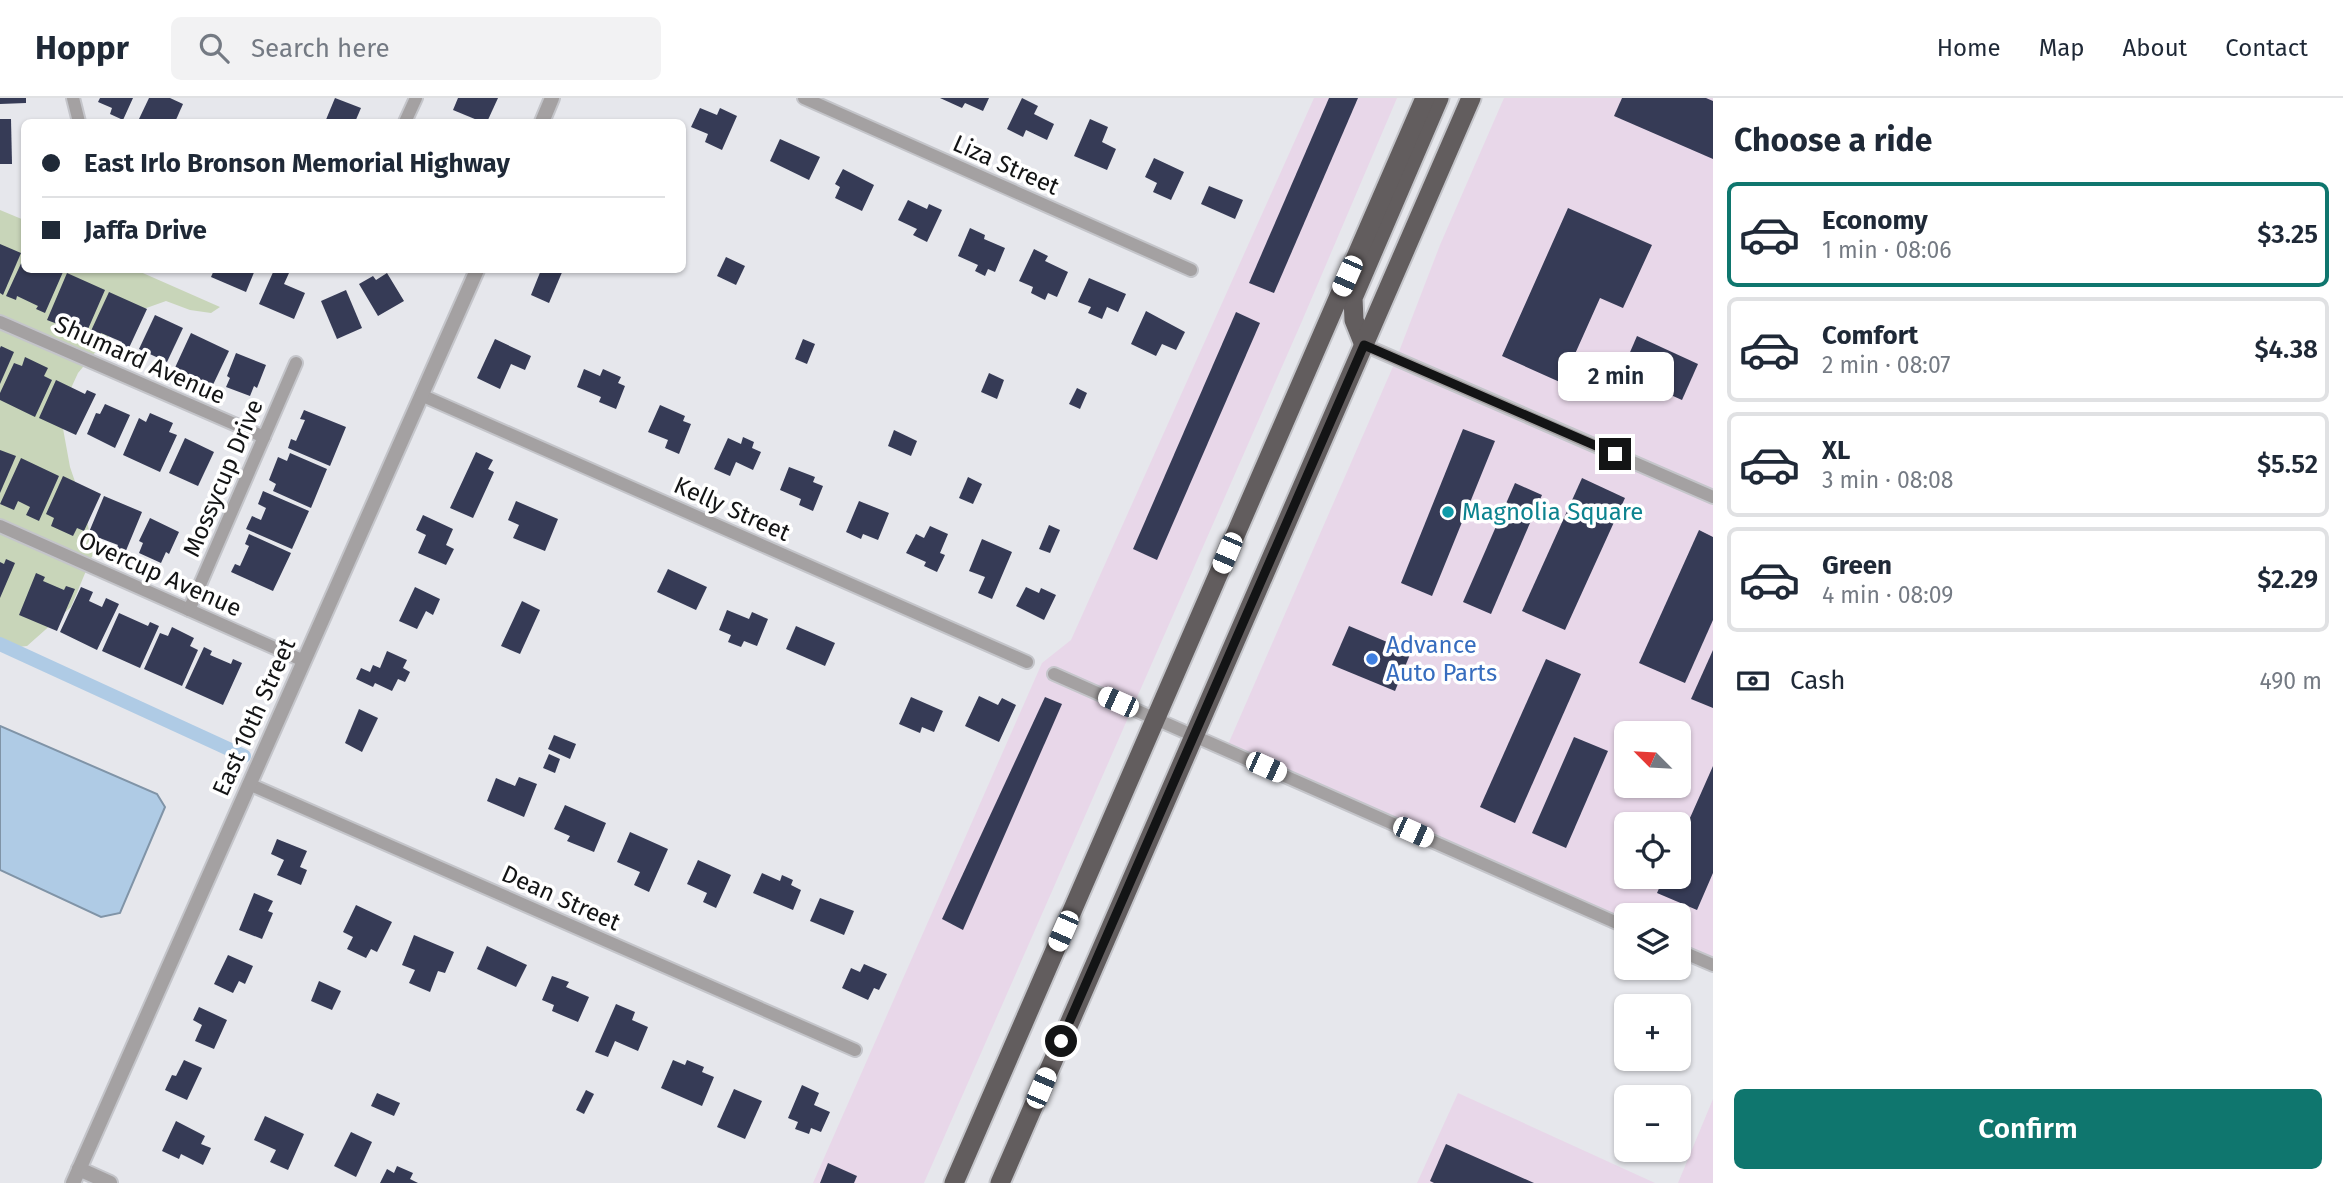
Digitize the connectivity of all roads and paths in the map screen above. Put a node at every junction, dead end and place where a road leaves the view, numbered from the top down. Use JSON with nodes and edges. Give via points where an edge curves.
{"nodes":[{"id":1,"x":73,"y":98,"type":"edge"},
{"id":2,"x":416,"y":98,"type":"edge"},
{"id":3,"x":552,"y":98,"type":"edge"},
{"id":4,"x":804,"y":98,"type":"edge"},
{"id":5,"x":1424,"y":98,"type":"edge"},
{"id":6,"x":1439,"y":98,"type":"edge"},
{"id":7,"x":1453,"y":98,"type":"edge"},
{"id":8,"x":1471,"y":98,"type":"edge"},
{"id":9,"x":78,"y":119,"type":"edge"},
{"id":10,"x":406,"y":119,"type":"edge"},
{"id":11,"x":543,"y":119,"type":"edge"},
{"id":12,"x":1404,"y":254,"type":"junction"},
{"id":13,"x":1191,"y":270,"type":"dead end"},
{"id":14,"x":476,"y":273,"type":"edge"},
{"id":15,"x":0,"y":322,"type":"edge"},
{"id":16,"x":1364,"y":345,"type":"junction"},
{"id":17,"x":296,"y":363,"type":"dead end"},
{"id":18,"x":421,"y":395,"type":"junction"},
{"id":19,"x":264,"y":437,"type":"junction"},
{"id":20,"x":1713,"y":497,"type":"edge"},
{"id":21,"x":0,"y":526,"type":"edge"},
{"id":22,"x":189,"y":610,"type":"junction"},
{"id":23,"x":304,"y":661,"type":"junction"},
{"id":24,"x":1027,"y":662,"type":"dead end"},
{"id":25,"x":1054,"y":674,"type":"dead end"},
{"id":26,"x":1155,"y":718,"type":"junction"},
{"id":27,"x":1194,"y":736,"type":"junction"},
{"id":28,"x":249,"y":784,"type":"junction"},
{"id":29,"x":1614,"y":922,"type":"edge"},
{"id":30,"x":1691,"y":956,"type":"edge"},
{"id":31,"x":1713,"y":965,"type":"edge"},
{"id":32,"x":855,"y":1050,"type":"dead end"},
{"id":33,"x":76,"y":1176,"type":"edge"},
{"id":34,"x":110,"y":1183,"type":"edge"},
{"id":35,"x":954,"y":1183,"type":"edge"},
{"id":36,"x":999,"y":1183,"type":"edge"}],
"edges":[{"from":1,"to":9,"type":"street"},
{"from":2,"to":10,"type":"street"},
{"from":3,"to":11,"type":"street"},
{"from":4,"to":13,"type":"street","name":"Liza Street"},
{"from":5,"to":26,"type":"highway"},
{"from":6,"to":16,"type":"highway","via":[[1353,298],[1354,320]]},
{"from":7,"to":12,"type":"highway","via":[[1395,230]]},
{"from":8,"to":12,"type":"highway"},
{"from":12,"to":16,"type":"highway"},
{"from":14,"to":18,"type":"street","name":"East 10th Street"},
{"from":15,"to":19,"type":"street","name":"Shumard Avenue"},
{"from":16,"to":20,"type":"street"},
{"from":16,"to":27,"type":"highway"},
{"from":17,"to":19,"type":"street","name":"Mossycup Drive"},
{"from":18,"to":23,"type":"street","name":"East 10th Street"},
{"from":18,"to":24,"type":"street","name":"Kelly Street"},
{"from":19,"to":22,"type":"street","name":"Mossycup Drive"},
{"from":21,"to":22,"type":"street","name":"Overcup Avenue"},
{"from":22,"to":23,"type":"street","name":"Overcup Avenue"},
{"from":23,"to":28,"type":"street","name":"East 10th Street"},
{"from":25,"to":26,"type":"street"},
{"from":26,"to":27,"type":"street"},
{"from":26,"to":35,"type":"highway"},
{"from":27,"to":29,"type":"street"},
{"from":27,"to":36,"type":"highway"},
{"from":28,"to":32,"type":"street","name":"Dean Street"},
{"from":28,"to":33,"type":"street","name":"East 10th Street"},
{"from":30,"to":31,"type":"street"},
{"from":33,"to":34,"type":"street"}]}
